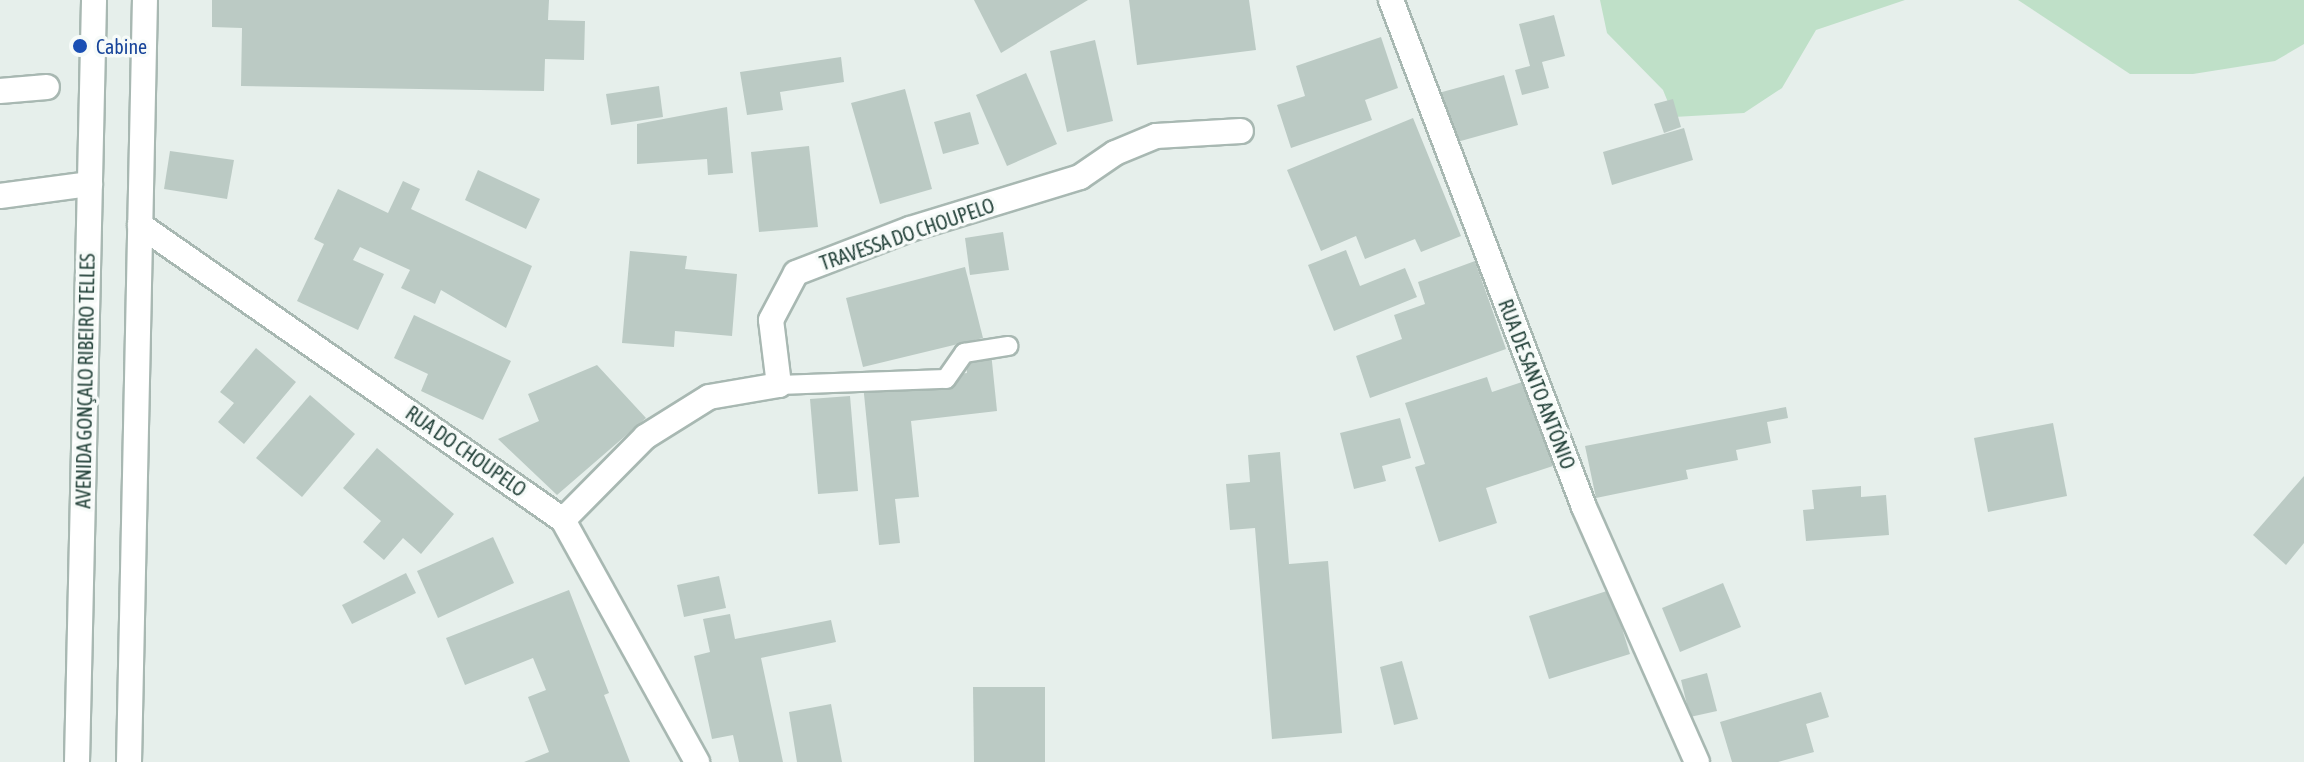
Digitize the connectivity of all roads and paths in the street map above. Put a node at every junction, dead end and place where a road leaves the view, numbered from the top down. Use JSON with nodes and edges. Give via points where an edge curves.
{"nodes":[{"id":1,"x":94,"y":0,"type":"edge"},
{"id":2,"x":145,"y":0,"type":"edge"},
{"id":3,"x":1391,"y":0,"type":"edge"},
{"id":4,"x":47,"y":87,"type":"dead end"},
{"id":5,"x":0,"y":91,"type":"edge"},
{"id":6,"x":1241,"y":131,"type":"dead end"},
{"id":7,"x":90,"y":184,"type":"junction"},
{"id":8,"x":0,"y":196,"type":"edge"},
{"id":9,"x":140,"y":225,"type":"junction"},
{"id":10,"x":1008,"y":346,"type":"dead end"},
{"id":11,"x":779,"y":385,"type":"junction"},
{"id":12,"x":563,"y":520,"type":"junction"},
{"id":13,"x":77,"y":762,"type":"edge"},
{"id":14,"x":129,"y":762,"type":"edge"},
{"id":15,"x":697,"y":762,"type":"edge"},
{"id":16,"x":1697,"y":762,"type":"edge"}],
"edges":[{"from":1,"to":7,"type":"street","name":"AVENIDA GONÇALO RIBEIRO TELLES"},
{"from":2,"to":9,"type":"street"},
{"from":3,"to":16,"type":"street","name":"RUA DE SANTO ANTÓNIO","via":[[1584,507]]},
{"from":4,"to":5,"type":"street"},
{"from":6,"to":11,"type":"street","name":"TRAVESSA DO CHOUPELO","via":[[1156,136],[1115,153],[1080,177],[910,229],[796,273],[771,320]]},
{"from":7,"to":8,"type":"street"},
{"from":7,"to":13,"type":"street","name":"AVENIDA GONÇALO RIBEIRO TELLES"},
{"from":9,"to":12,"type":"street","name":"RUA DO CHOUPELO"},
{"from":9,"to":14,"type":"street"},
{"from":10,"to":11,"type":"lane","via":[[964,353],[946,379]]},
{"from":11,"to":12,"type":"street","via":[[709,397],[645,437]]},
{"from":12,"to":15,"type":"street","name":"RUA DO CHOUPELO"}]}
